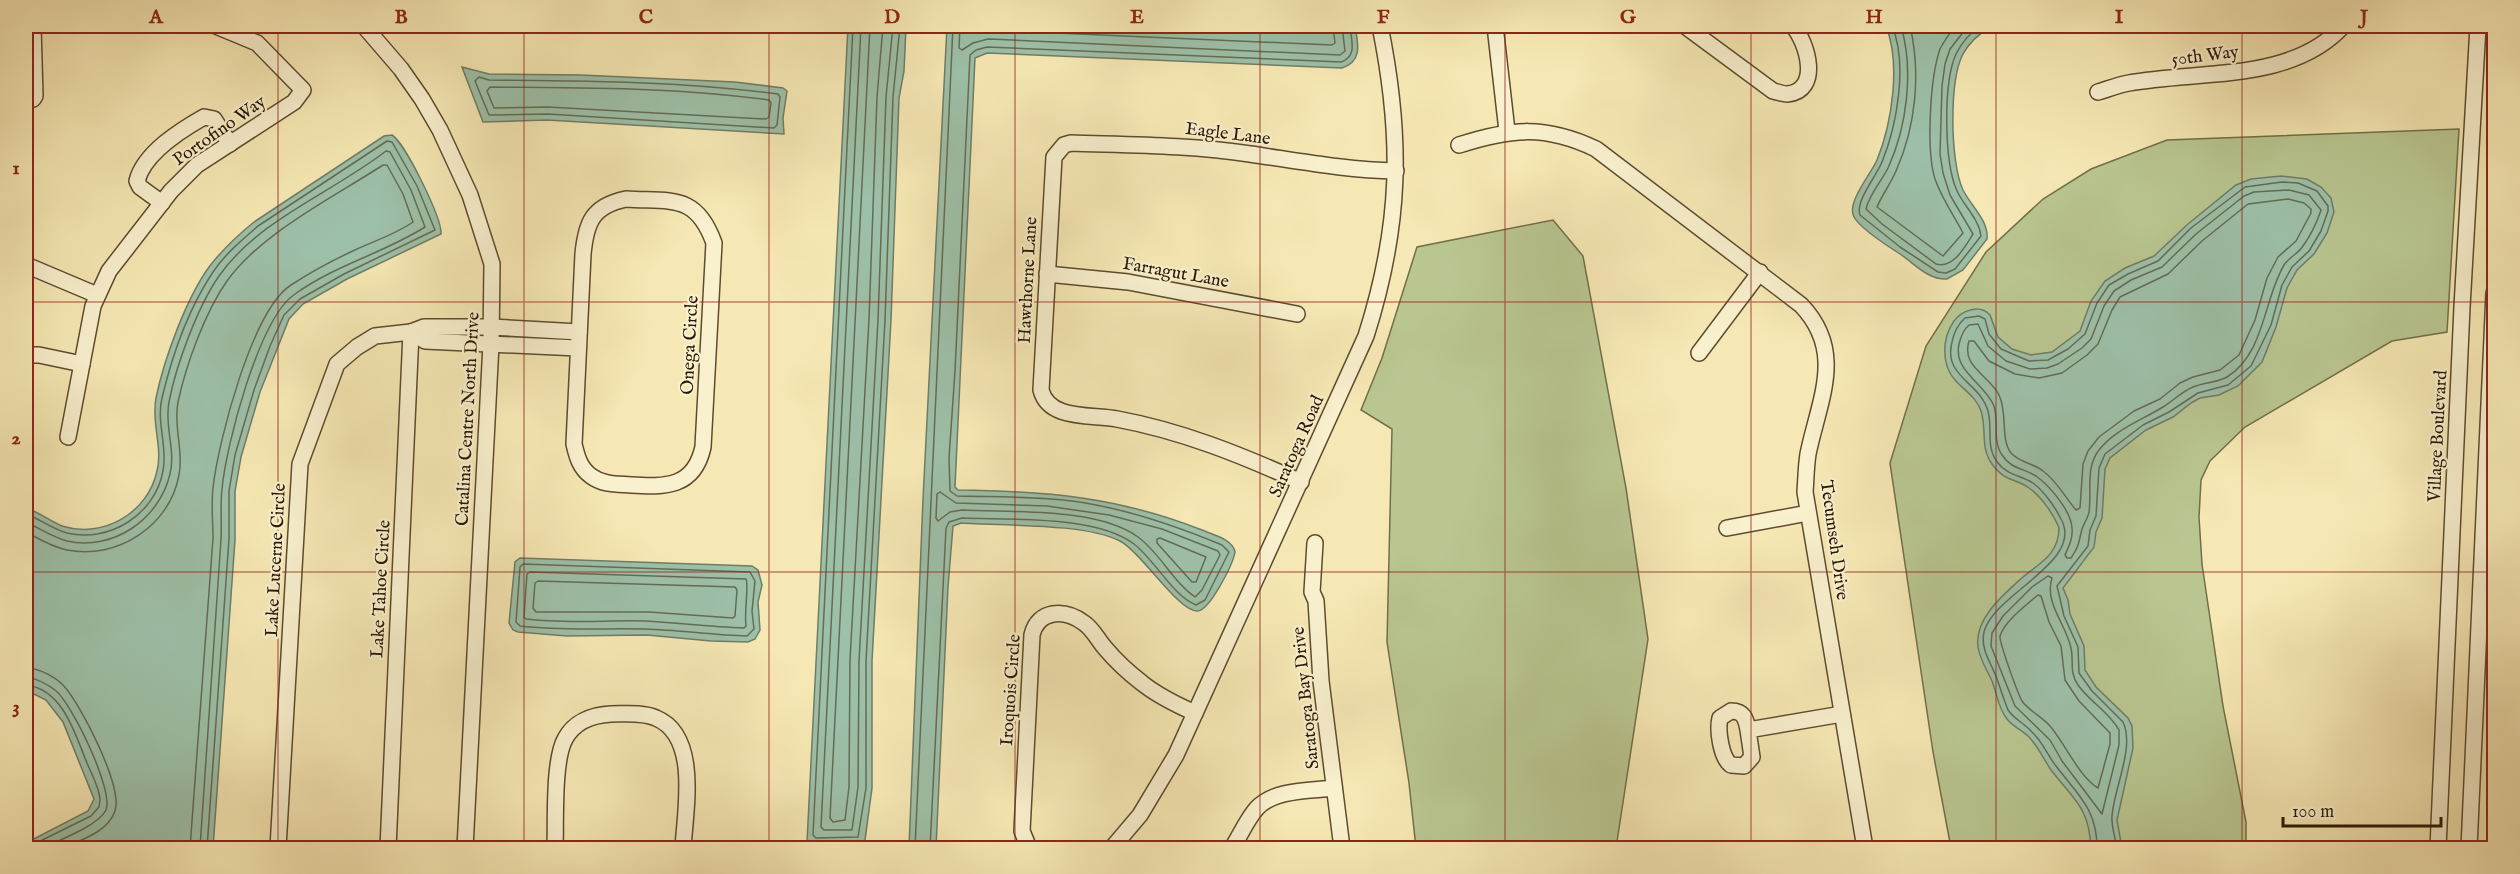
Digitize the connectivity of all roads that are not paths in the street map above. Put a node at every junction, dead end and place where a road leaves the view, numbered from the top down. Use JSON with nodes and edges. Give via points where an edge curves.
{"nodes":[{"id":1,"x":33,"y":26,"type":"edge"},
{"id":2,"x":216,"y":26,"type":"edge"},
{"id":3,"x":364,"y":26,"type":"edge"},
{"id":4,"x":1380,"y":26,"type":"edge"},
{"id":5,"x":1495,"y":26,"type":"edge"},
{"id":6,"x":1685,"y":26,"type":"edge"},
{"id":7,"x":1793,"y":26,"type":"edge"},
{"id":8,"x":2343,"y":26,"type":"edge"},
{"id":9,"x":2478,"y":26,"type":"edge"},
{"id":10,"x":2098,"y":92,"type":"dead end"},
{"id":11,"x":26,"y":101,"type":"edge"},
{"id":12,"x":1507,"y":131,"type":"junction"},
{"id":13,"x":230,"y":144,"type":"junction"},
{"id":14,"x":1459,"y":145,"type":"dead end"},
{"id":15,"x":1058,"y":150,"type":"joint"},
{"id":16,"x":1396,"y":171,"type":"junction"},
{"id":17,"x":162,"y":203,"type":"junction"},
{"id":18,"x":26,"y":265,"type":"edge"},
{"id":19,"x":1760,"y":272,"type":"junction"},
{"id":20,"x":1047,"y":274,"type":"junction"},
{"id":21,"x":2494,"y":293,"type":"edge"},
{"id":22,"x":97,"y":295,"type":"junction"},
{"id":23,"x":1298,"y":314,"type":"dead end"},
{"id":24,"x":492,"y":327,"type":"junction"},
{"id":25,"x":411,"y":332,"type":"junction"},
{"id":26,"x":579,"y":332,"type":"junction"},
{"id":27,"x":491,"y":344,"type":"junction"},
{"id":28,"x":578,"y":348,"type":"junction"},
{"id":29,"x":1699,"y":352,"type":"dead end"},
{"id":30,"x":26,"y":354,"type":"edge"},
{"id":31,"x":82,"y":364,"type":"junction"},
{"id":32,"x":68,"y":436,"type":"dead end"},
{"id":33,"x":1301,"y":482,"type":"junction"},
{"id":34,"x":1808,"y":513,"type":"junction"},
{"id":35,"x":1727,"y":528,"type":"dead end"},
{"id":36,"x":1315,"y":543,"type":"dead end"},
{"id":37,"x":1196,"y":713,"type":"junction"},
{"id":38,"x":1842,"y":714,"type":"junction"},
{"id":39,"x":1748,"y":730,"type":"dead end"},
{"id":40,"x":1334,"y":788,"type":"junction"},
{"id":41,"x":278,"y":849,"type":"edge"},
{"id":42,"x":388,"y":849,"type":"edge"},
{"id":43,"x":465,"y":849,"type":"edge"},
{"id":44,"x":555,"y":849,"type":"edge"},
{"id":45,"x":683,"y":849,"type":"edge"},
{"id":46,"x":1029,"y":849,"type":"edge"},
{"id":47,"x":1112,"y":849,"type":"edge"},
{"id":48,"x":1232,"y":849,"type":"edge"},
{"id":49,"x":1342,"y":849,"type":"edge"},
{"id":50,"x":1865,"y":849,"type":"edge"},
{"id":51,"x":2438,"y":849,"type":"edge"},
{"id":52,"x":2469,"y":849,"type":"edge"}],
"edges":[{"from":1,"to":11,"type":"street","via":[[34,96]]},
{"from":2,"to":13,"type":"street","name":"Portofino Way","via":[[256,43],[303,90],[294,102]]},
{"from":3,"to":24,"type":"street","name":"Catalina Centre North Drive","via":[[422,99],[461,173],[492,264]]},
{"from":4,"to":16,"type":"street","name":"Saratoga Road","via":[[1394,108]]},
{"from":5,"to":12,"type":"street"},
{"from":6,"to":7,"type":"street","via":[[1773,92],[1787,94],[1801,86],[1809,73],[1807,50]]},
{"from":8,"to":10,"type":"street","name":"50th Way","via":[[2329,41],[2276,65],[2129,83]]},
{"from":9,"to":51,"type":"street","name":"Village Boulevard"},
{"from":12,"to":14,"type":"street","name":"Tecumseh Drive"},
{"from":12,"to":19,"type":"street","name":"Tecumseh Drive","via":[[1561,135],[1596,149]]},
{"from":13,"to":17,"type":"street","name":"Portofino Way","via":[[197,165]]},
{"from":13,"to":17,"type":"street","via":[[214,119],[204,117],[163,144],[137,181]]},
{"from":15,"to":16,"type":"street","name":"Eagle Lane","via":[[1071,142],[1178,147],[1330,167]]},
{"from":15,"to":20,"type":"street","name":"Hawthorne Lane","via":[[1052,165]]},
{"from":16,"to":33,"type":"street","name":"Saratoga Road","via":[[1390,240],[1377,302],[1353,368]]},
{"from":17,"to":22,"type":"street","name":"Portofino Way","via":[[118,259]]},
{"from":18,"to":22,"type":"street"},
{"from":19,"to":29,"type":"street"},
{"from":19,"to":34,"type":"street","name":"Tecumseh Drive","via":[[1808,311],[1826,350],[1827,377],[1806,470]]},
{"from":20,"to":23,"type":"street","name":"Farragut Lane","via":[[1128,282]]},
{"from":20,"to":33,"type":"street","name":"Hawthorne Lane","via":[[1041,390],[1053,409],[1186,435]]},
{"from":21,"to":52,"type":"street"},
{"from":22,"to":31,"type":"street","name":"Portofino Way"},
{"from":24,"to":25,"type":"street","name":"Lake Lucerne Circle","via":[[424,327]]},
{"from":24,"to":26,"type":"street"},
{"from":24,"to":27,"type":"street","name":"Catalina Centre North Drive"},
{"from":25,"to":27,"type":"street","name":"Lake Lucerne Circle","via":[[425,341]]},
{"from":25,"to":41,"type":"street","name":"Lake Lucerne Circle","via":[[375,336],[338,364],[300,464]]},
{"from":25,"to":42,"type":"street","name":"Lake Tahoe Circle"},
{"from":26,"to":28,"type":"street","name":"Onega Circle"},
{"from":26,"to":28,"type":"street","name":"Onega Circle","via":[[584,238],[592,217],[611,202],[626,199],[681,203],[697,211],[714,243],[704,447],[693,471],[664,487],[607,484],[592,478],[582,468],[574,444]]},
{"from":27,"to":28,"type":"street"},
{"from":27,"to":43,"type":"street","name":"Catalina Centre North Drive"},
{"from":30,"to":31,"type":"street"},
{"from":31,"to":32,"type":"street","name":"Portofino Way"},
{"from":33,"to":37,"type":"street","name":"Saratoga Road"},
{"from":34,"to":35,"type":"street"},
{"from":34,"to":38,"type":"street","name":"Tecumseh Drive"},
{"from":36,"to":40,"type":"street","name":"Saratoga Bay Drive","via":[[1312,592]]},
{"from":37,"to":46,"type":"street","name":"Iroquois Circle","via":[[1142,684],[1076,618],[1053,613],[1038,621],[1032,635],[1022,831]]},
{"from":37,"to":47,"type":"street","name":"Saratoga Road","via":[[1160,784]]},
{"from":38,"to":39,"type":"street"},
{"from":38,"to":50,"type":"street","name":"Tecumseh Drive"},
{"from":40,"to":48,"type":"street","via":[[1270,798],[1253,814]]},
{"from":40,"to":49,"type":"street","name":"Saratoga Bay Drive"},
{"from":44,"to":45,"type":"street","via":[[559,758],[565,739],[586,719],[622,714],[656,717],[680,740],[686,762]]}]}
